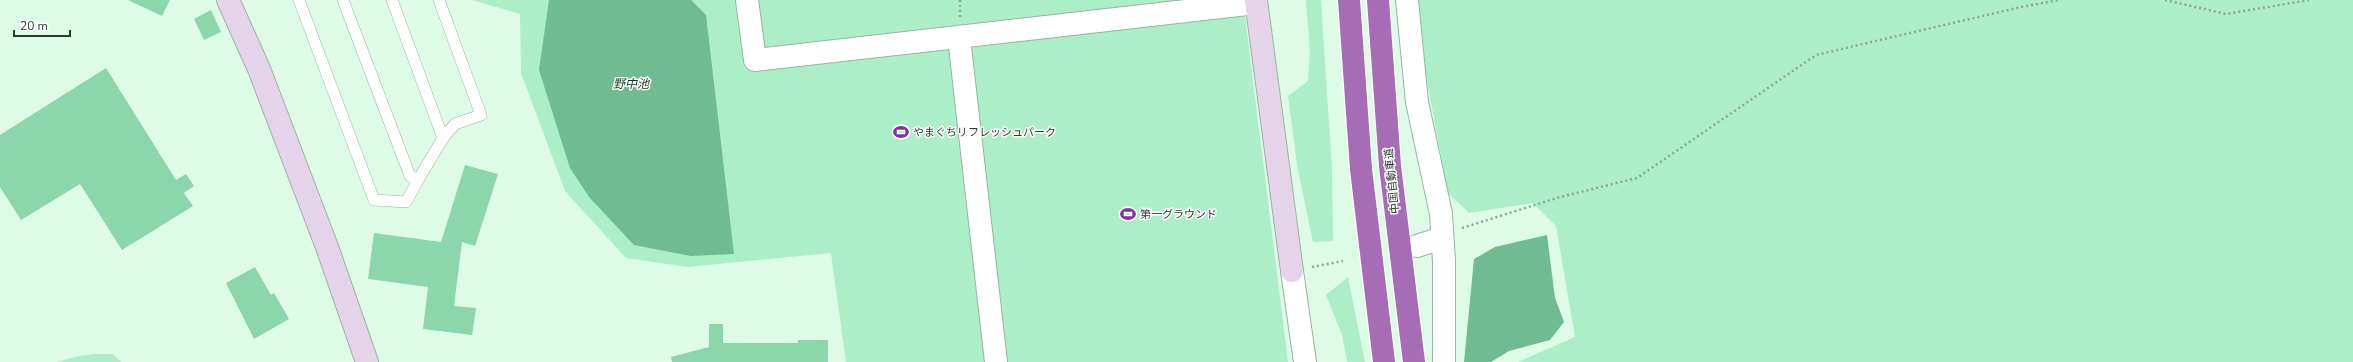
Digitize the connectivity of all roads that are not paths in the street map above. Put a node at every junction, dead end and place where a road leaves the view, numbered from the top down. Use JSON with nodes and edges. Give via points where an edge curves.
{"nodes":[{"id":1,"x":228,"y":0,"type":"edge"},
{"id":2,"x":300,"y":0,"type":"edge"},
{"id":3,"x":343,"y":0,"type":"edge"},
{"id":4,"x":392,"y":0,"type":"edge"},
{"id":5,"x":439,"y":0,"type":"edge"},
{"id":6,"x":747,"y":0,"type":"edge"},
{"id":7,"x":1349,"y":0,"type":"edge"},
{"id":8,"x":1378,"y":0,"type":"edge"},
{"id":9,"x":1407,"y":0,"type":"edge"},
{"id":10,"x":1256,"y":2,"type":"edge"},
{"id":11,"x":959,"y":38,"type":"junction"},
{"id":12,"x":443,"y":138,"type":"junction"},
{"id":13,"x":418,"y":180,"type":"junction"},
{"id":14,"x":1442,"y":238,"type":"junction"},
{"id":15,"x":1417,"y":246,"type":"dead end"},
{"id":16,"x":367,"y":362,"type":"edge"},
{"id":17,"x":996,"y":362,"type":"edge"},
{"id":18,"x":1305,"y":362,"type":"edge"},
{"id":19,"x":1384,"y":362,"type":"edge"},
{"id":20,"x":1414,"y":362,"type":"edge"},
{"id":21,"x":1444,"y":362,"type":"edge"}],
"edges":[{"from":1,"to":16,"type":"street","via":[[328,247]]},
{"from":2,"to":13,"type":"lane","via":[[374,200],[406,202]]},
{"from":3,"to":13,"type":"lane","via":[[410,176]]},
{"from":4,"to":12,"type":"lane"},
{"from":5,"to":12,"type":"lane","via":[[481,115],[455,124]]},
{"from":6,"to":11,"type":"street","via":[[755,60]]},
{"from":7,"to":19,"type":"highway","via":[[1361,169]]},
{"from":8,"to":20,"type":"highway","name":"中国自動車道","via":[[1390,166]]},
{"from":9,"to":14,"type":"street","via":[[1417,102],[1440,214]]},
{"from":10,"to":11,"type":"street"},
{"from":10,"to":18,"type":"street"},
{"from":11,"to":17,"type":"street"},
{"from":12,"to":13,"type":"lane"},
{"from":14,"to":15,"type":"street"},
{"from":14,"to":21,"type":"street"}]}
